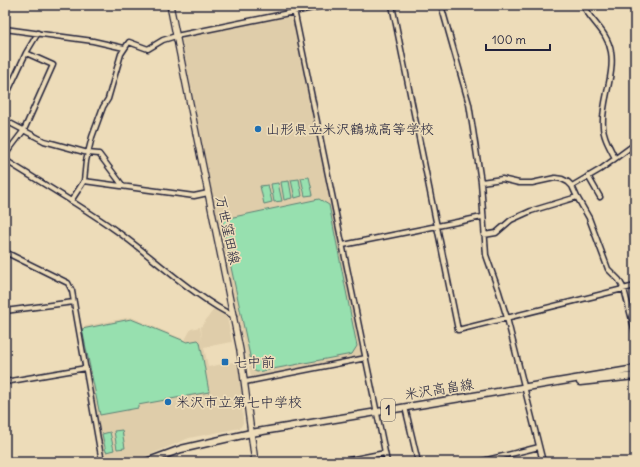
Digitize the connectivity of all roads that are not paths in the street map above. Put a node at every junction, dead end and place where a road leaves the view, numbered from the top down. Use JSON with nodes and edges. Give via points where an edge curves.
{"nodes":[{"id":1,"x":170,"y":5,"type":"edge"},
{"id":2,"x":293,"y":5,"type":"edge"},
{"id":3,"x":328,"y":5,"type":"edge"},
{"id":4,"x":392,"y":5,"type":"edge"},
{"id":5,"x":441,"y":5,"type":"edge"},
{"id":6,"x":583,"y":5,"type":"edge"},
{"id":7,"x":295,"y":12,"type":"junction"},
{"id":8,"x":5,"y":28,"type":"edge"},
{"id":9,"x":38,"y":33,"type":"junction"},
{"id":10,"x":176,"y":36,"type":"junction"},
{"id":11,"x":124,"y":48,"type":"junction"},
{"id":12,"x":26,"y":53,"type":"junction"},
{"id":13,"x":5,"y":98,"type":"edge"},
{"id":14,"x":5,"y":115,"type":"edge"},
{"id":15,"x":24,"y":130,"type":"junction"},
{"id":16,"x":635,"y":144,"type":"edge"},
{"id":17,"x":88,"y":153,"type":"junction"},
{"id":18,"x":5,"y":155,"type":"edge"},
{"id":19,"x":615,"y":158,"type":"junction"},
{"id":20,"x":5,"y":160,"type":"edge"},
{"id":21,"x":588,"y":176,"type":"junction"},
{"id":22,"x":84,"y":181,"type":"junction"},
{"id":23,"x":481,"y":182,"type":"junction"},
{"id":24,"x":123,"y":186,"type":"junction"},
{"id":25,"x":572,"y":186,"type":"junction"},
{"id":26,"x":208,"y":193,"type":"junction"},
{"id":27,"x":577,"y":197,"type":"junction"},
{"id":28,"x":600,"y":197,"type":"dead end"},
{"id":29,"x":71,"y":200,"type":"junction"},
{"id":30,"x":482,"y":217,"type":"junction"},
{"id":31,"x":436,"y":226,"type":"junction"},
{"id":32,"x":484,"y":235,"type":"junction"},
{"id":33,"x":343,"y":245,"type":"junction"},
{"id":34,"x":5,"y":251,"type":"edge"},
{"id":35,"x":635,"y":286,"type":"edge"},
{"id":36,"x":624,"y":288,"type":"junction"},
{"id":37,"x":74,"y":302,"type":"junction"},
{"id":38,"x":5,"y":311,"type":"edge"},
{"id":39,"x":234,"y":316,"type":"junction"},
{"id":40,"x":507,"y":318,"type":"junction"},
{"id":41,"x":635,"y":332,"type":"edge"},
{"id":42,"x":366,"y":358,"type":"junction"},
{"id":43,"x":86,"y":368,"type":"junction"},
{"id":44,"x":635,"y":369,"type":"edge"},
{"id":45,"x":635,"y":376,"type":"edge"},
{"id":46,"x":5,"y":382,"type":"edge"},
{"id":47,"x":245,"y":382,"type":"junction"},
{"id":48,"x":524,"y":388,"type":"junction"},
{"id":49,"x":405,"y":407,"type":"junction"},
{"id":50,"x":377,"y":412,"type":"junction"},
{"id":51,"x":251,"y":433,"type":"junction"},
{"id":52,"x":539,"y":447,"type":"junction"},
{"id":53,"x":385,"y":453,"type":"junction"},
{"id":54,"x":160,"y":459,"type":"edge"},
{"id":55,"x":102,"y":462,"type":"edge"},
{"id":56,"x":146,"y":462,"type":"edge"},
{"id":57,"x":255,"y":462,"type":"edge"},
{"id":58,"x":339,"y":462,"type":"edge"},
{"id":59,"x":349,"y":462,"type":"edge"},
{"id":60,"x":387,"y":462,"type":"edge"},
{"id":61,"x":418,"y":462,"type":"edge"},
{"id":62,"x":479,"y":462,"type":"edge"},
{"id":63,"x":543,"y":462,"type":"edge"}],
"edges":[{"from":1,"to":10,"type":"main road","name":"万世窪田線"},
{"from":2,"to":7,"type":"street"},
{"from":3,"to":7,"type":"street"},
{"from":4,"to":31,"type":"street"},
{"from":5,"to":23,"type":"street","via":[[470,104]]},
{"from":6,"to":19,"type":"street","via":[[605,36],[611,53],[602,126]]},
{"from":7,"to":10,"type":"street"},
{"from":7,"to":33,"type":"street"},
{"from":8,"to":9,"type":"street"},
{"from":9,"to":11,"type":"street","via":[[92,40]]},
{"from":9,"to":12,"type":"street"},
{"from":10,"to":11,"type":"street","via":[[148,49],[129,42]]},
{"from":10,"to":26,"type":"main road","name":"万世窪田線"},
{"from":11,"to":17,"type":"street"},
{"from":12,"to":13,"type":"street"},
{"from":12,"to":15,"type":"street","via":[[53,65]]},
{"from":14,"to":15,"type":"street","via":[[8,122]]},
{"from":15,"to":17,"type":"street","via":[[44,141]]},
{"from":15,"to":18,"type":"street"},
{"from":16,"to":19,"type":"street"},
{"from":17,"to":22,"type":"street"},
{"from":17,"to":24,"type":"street","via":[[99,154]]},
{"from":19,"to":21,"type":"street"},
{"from":20,"to":29,"type":"street"},
{"from":21,"to":25,"type":"street"},
{"from":21,"to":28,"type":"street"},
{"from":22,"to":24,"type":"street"},
{"from":22,"to":29,"type":"street"},
{"from":23,"to":25,"type":"street","via":[[502,179],[532,183],[555,178],[562,179]]},
{"from":23,"to":30,"type":"street"},
{"from":24,"to":26,"type":"street","via":[[194,196]]},
{"from":25,"to":27,"type":"street"},
{"from":26,"to":39,"type":"main road","name":"万世窪田線"},
{"from":27,"to":32,"type":"street","via":[[531,210],[511,220],[496,233]]},
{"from":27,"to":36,"type":"street","via":[[589,218],[608,269]]},
{"from":29,"to":39,"type":"street","via":[[119,233],[204,299]]},
{"from":30,"to":31,"type":"street"},
{"from":30,"to":32,"type":"street"},
{"from":31,"to":33,"type":"street"},
{"from":31,"to":40,"type":"street","via":[[458,330]]},
{"from":32,"to":40,"type":"street","via":[[486,255]]},
{"from":33,"to":42,"type":"street"},
{"from":34,"to":37,"type":"street","via":[[68,282]]},
{"from":35,"to":36,"type":"street"},
{"from":36,"to":40,"type":"street"},
{"from":36,"to":41,"type":"street"},
{"from":37,"to":38,"type":"street"},
{"from":37,"to":43,"type":"street"},
{"from":39,"to":47,"type":"main road","name":"万世窪田線"},
{"from":40,"to":48,"type":"street"},
{"from":42,"to":47,"type":"street"},
{"from":42,"to":50,"type":"street"},
{"from":43,"to":46,"type":"street"},
{"from":43,"to":55,"type":"street"},
{"from":44,"to":48,"type":"main road","name":"米沢高畠線","number":"1"},
{"from":45,"to":48,"type":"main road","name":"米沢高畠線","number":"1"},
{"from":47,"to":51,"type":"main road","name":"万世窪田線"},
{"from":48,"to":49,"type":"main road","name":"米沢高畠線","number":"1"},
{"from":48,"to":52,"type":"street"},
{"from":49,"to":50,"type":"main road","name":"米沢高畠線","number":"1"},
{"from":49,"to":61,"type":"street"},
{"from":50,"to":51,"type":"main road","name":"米沢高畠線","number":"1"},
{"from":50,"to":53,"type":"street"},
{"from":51,"to":54,"type":"main road","name":"米沢高畠線","number":"1","via":[[193,446]]},
{"from":51,"to":57,"type":"main road","name":"万世窪田線"},
{"from":52,"to":62,"type":"street"},
{"from":52,"to":63,"type":"street"},
{"from":53,"to":59,"type":"street"},
{"from":53,"to":60,"type":"street"},
{"from":54,"to":56,"type":"main road","name":"米沢高畠線","number":"1"},
{"from":58,"to":59,"type":"street"}]}
